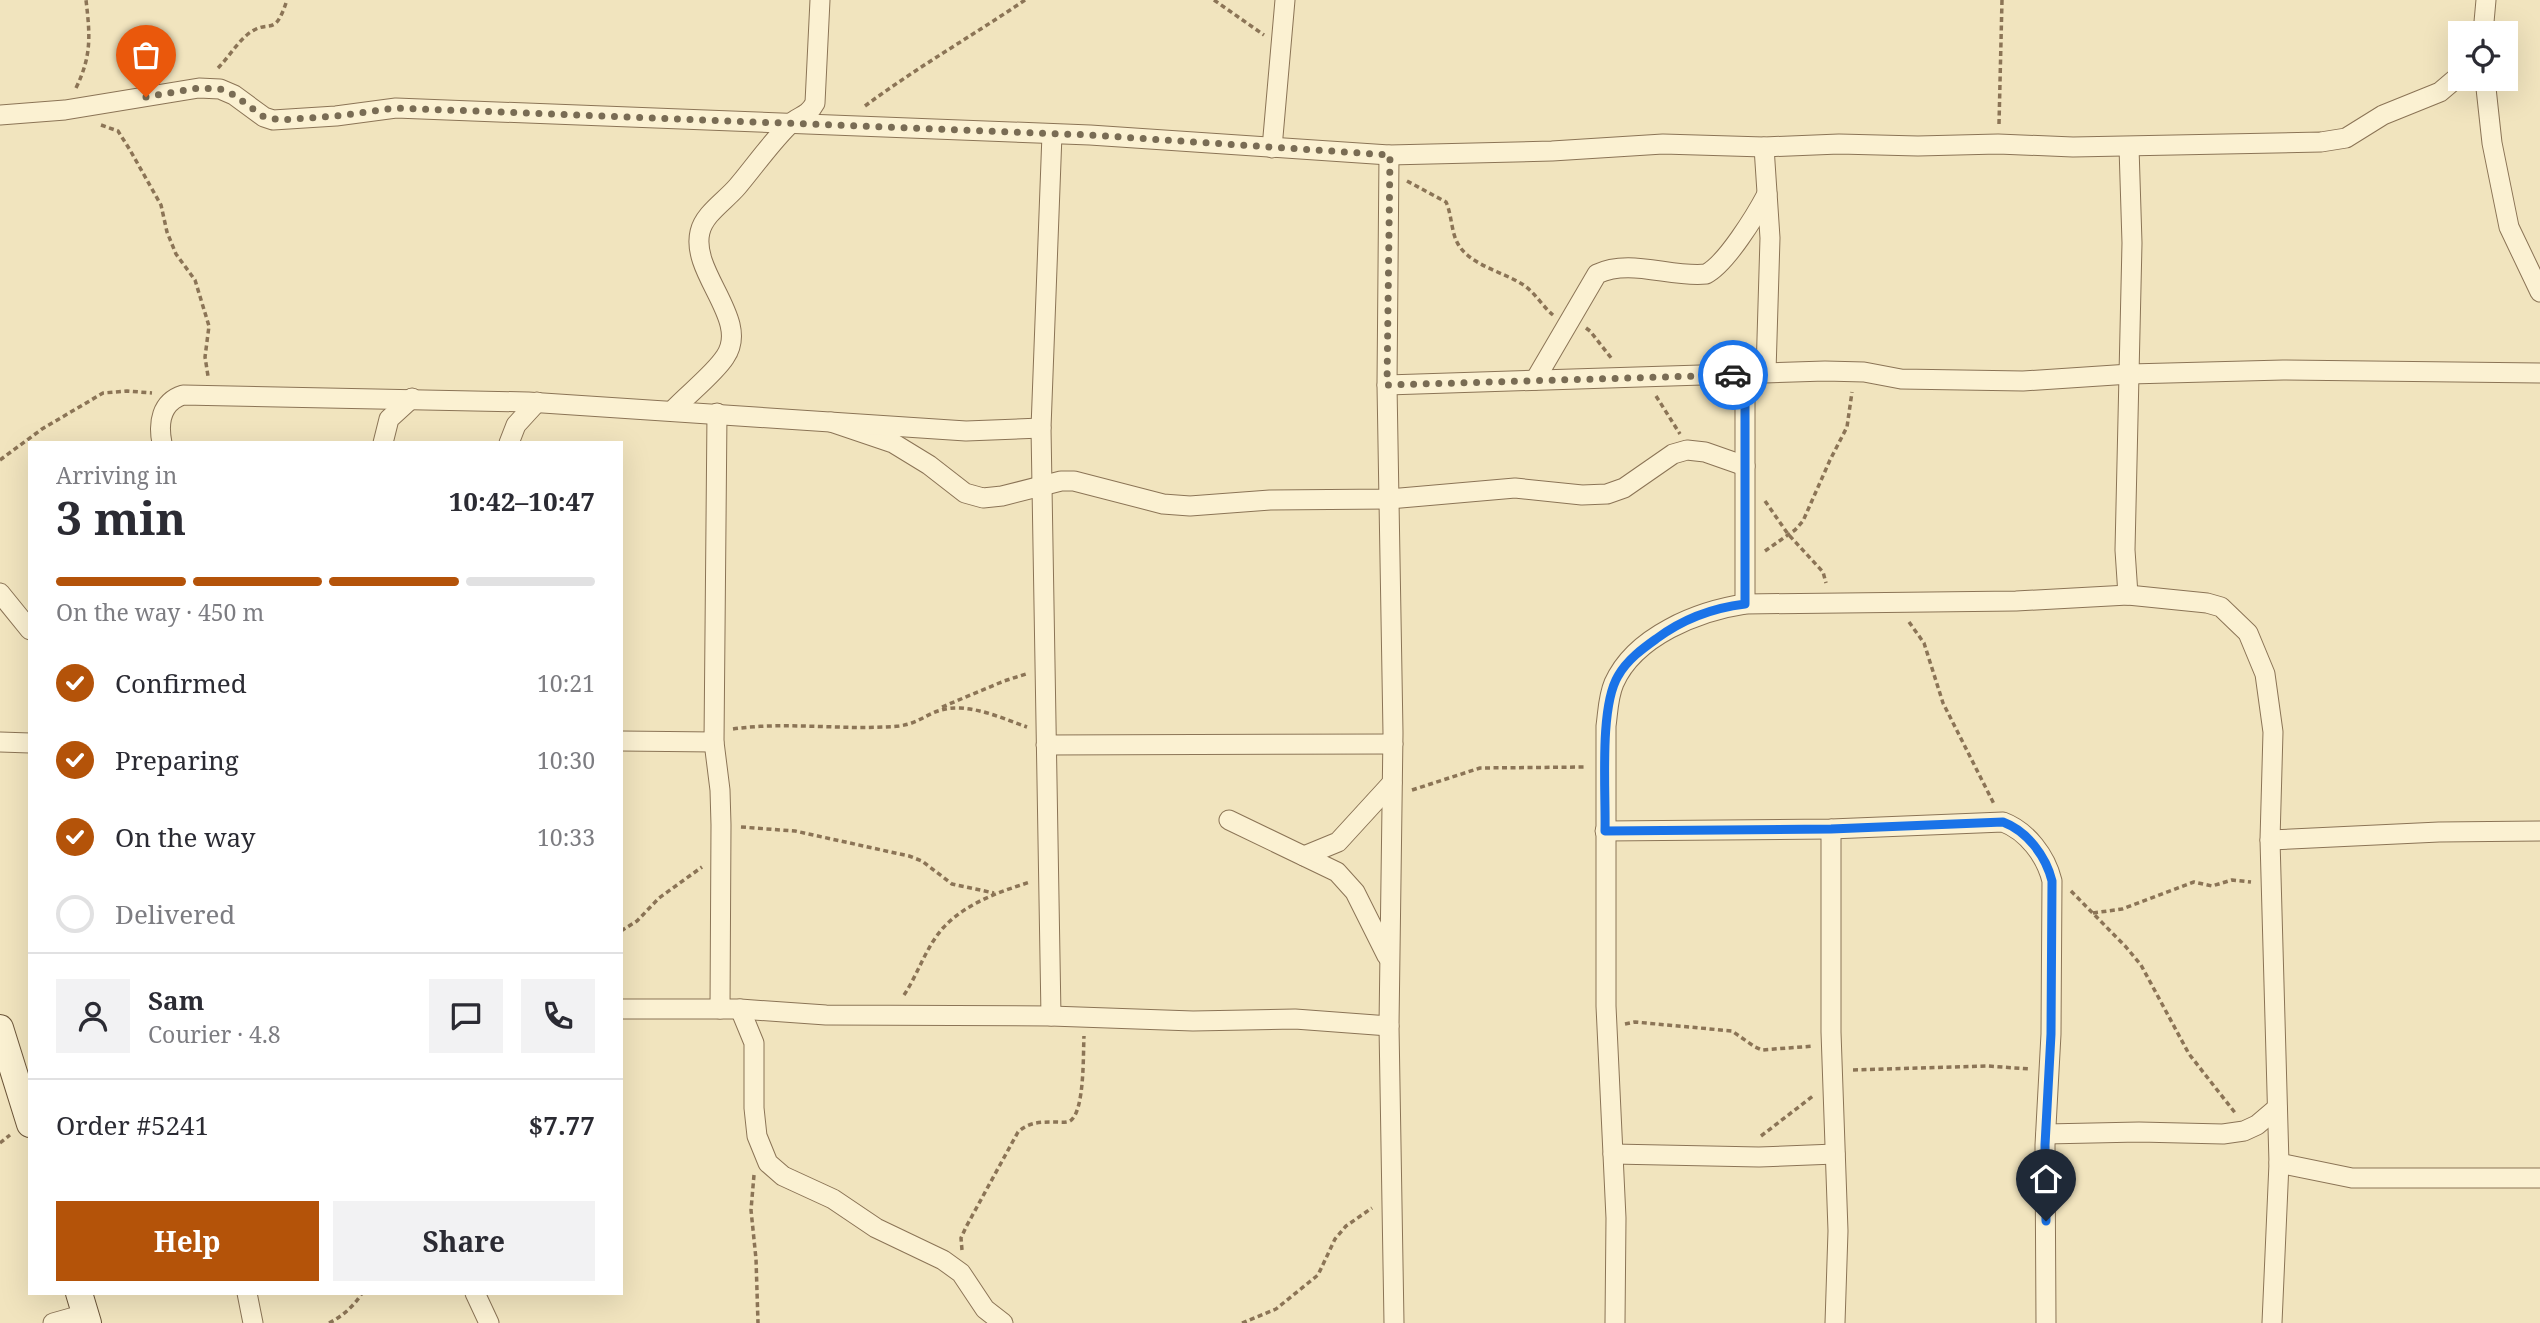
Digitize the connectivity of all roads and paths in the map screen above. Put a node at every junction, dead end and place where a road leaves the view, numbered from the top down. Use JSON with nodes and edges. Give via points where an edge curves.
{"nodes":[{"id":1,"x":86,"y":0,"type":"edge"},
{"id":2,"x":287,"y":0,"type":"edge"},
{"id":3,"x":820,"y":0,"type":"edge"},
{"id":4,"x":1025,"y":0,"type":"edge"},
{"id":5,"x":1214,"y":0,"type":"edge"},
{"id":6,"x":1285,"y":0,"type":"edge"},
{"id":7,"x":2002,"y":0,"type":"edge"},
{"id":8,"x":2486,"y":0,"type":"edge"},
{"id":9,"x":2484,"y":21,"type":"edge"},
{"id":10,"x":1283,"y":47,"type":"junction"},
{"id":11,"x":2448,"y":85,"type":"edge"},
{"id":12,"x":198,"y":88,"type":"junction"},
{"id":13,"x":2486,"y":91,"type":"edge"},
{"id":14,"x":65,"y":110,"type":"junction"},
{"id":15,"x":0,"y":115,"type":"edge"},
{"id":16,"x":790,"y":123,"type":"junction"},
{"id":17,"x":841,"y":125,"type":"junction"},
{"id":18,"x":1052,"y":134,"type":"junction"},
{"id":19,"x":1998,"y":144,"type":"junction"},
{"id":20,"x":1764,"y":147,"type":"junction"},
{"id":21,"x":2129,"y":147,"type":"junction"},
{"id":22,"x":1272,"y":148,"type":"junction"},
{"id":23,"x":1389,"y":163,"type":"junction"},
{"id":24,"x":1767,"y":194,"type":"junction"},
{"id":25,"x":2540,"y":292,"type":"edge"},
{"id":26,"x":1568,"y":323,"type":"junction"},
{"id":27,"x":1851,"y":371,"type":"junction"},
{"id":28,"x":1766,"y":372,"type":"junction"},
{"id":29,"x":2540,"y":373,"type":"edge"},
{"id":30,"x":2130,"y":374,"type":"junction"},
{"id":31,"x":1745,"y":375,"type":"junction"},
{"id":32,"x":1629,"y":377,"type":"junction"},
{"id":33,"x":1535,"y":380,"type":"junction"},
{"id":34,"x":1387,"y":385,"type":"junction"},
{"id":35,"x":179,"y":396,"type":"junction"},
{"id":36,"x":220,"y":396,"type":"junction"},
{"id":37,"x":412,"y":398,"type":"junction"},
{"id":38,"x":537,"y":402,"type":"junction"},
{"id":39,"x":673,"y":410,"type":"junction"},
{"id":40,"x":717,"y":413,"type":"junction"},
{"id":41,"x":831,"y":422,"type":"junction"},
{"id":42,"x":1041,"y":428,"type":"junction"},
{"id":43,"x":162,"y":441,"type":"edge"},
{"id":44,"x":384,"y":441,"type":"edge"},
{"id":45,"x":510,"y":441,"type":"edge"},
{"id":46,"x":1700,"y":452,"type":"junction"},
{"id":47,"x":0,"y":460,"type":"edge"},
{"id":48,"x":1745,"y":472,"type":"junction"},
{"id":49,"x":1042,"y":485,"type":"junction"},
{"id":50,"x":1389,"y":499,"type":"junction"},
{"id":51,"x":1788,"y":534,"type":"junction"},
{"id":52,"x":1745,"y":563,"type":"junction"},
{"id":53,"x":0,"y":593,"type":"edge"},
{"id":54,"x":2128,"y":595,"type":"junction"},
{"id":55,"x":1888,"y":602,"type":"junction"},
{"id":56,"x":1821,"y":603,"type":"junction"},
{"id":57,"x":1745,"y":604,"type":"junction"},
{"id":58,"x":28,"y":628,"type":"edge"},
{"id":59,"x":1045,"y":671,"type":"junction"},
{"id":60,"x":937,"y":709,"type":"junction"},
{"id":61,"x":714,"y":737,"type":"junction"},
{"id":62,"x":1046,"y":740,"type":"junction"},
{"id":63,"x":623,"y":741,"type":"edge"},
{"id":64,"x":0,"y":742,"type":"edge"},
{"id":65,"x":28,"y":743,"type":"edge"},
{"id":66,"x":1392,"y":744,"type":"junction"},
{"id":67,"x":1606,"y":767,"type":"junction"},
{"id":68,"x":1392,"y":790,"type":"junction"},
{"id":69,"x":1229,"y":820,"type":"dead end"},
{"id":70,"x":2003,"y":822,"type":"junction"},
{"id":71,"x":722,"y":825,"type":"junction"},
{"id":72,"x":1831,"y":829,"type":"junction"},
{"id":73,"x":1605,"y":831,"type":"junction"},
{"id":74,"x":2540,"y":831,"type":"edge"},
{"id":75,"x":2270,"y":840,"type":"junction"},
{"id":76,"x":721,"y":855,"type":"junction"},
{"id":77,"x":1304,"y":856,"type":"junction"},
{"id":78,"x":2271,"y":869,"type":"junction"},
{"id":79,"x":1049,"y":876,"type":"junction"},
{"id":80,"x":2052,"y":879,"type":"junction"},
{"id":81,"x":994,"y":893,"type":"junction"},
{"id":82,"x":2093,"y":913,"type":"junction"},
{"id":83,"x":623,"y":930,"type":"edge"},
{"id":84,"x":1390,"y":960,"type":"junction"},
{"id":85,"x":623,"y":1009,"type":"edge"},
{"id":86,"x":720,"y":1009,"type":"junction"},
{"id":87,"x":740,"y":1009,"type":"junction"},
{"id":88,"x":892,"y":1014,"type":"junction"},
{"id":89,"x":1051,"y":1016,"type":"junction"},
{"id":90,"x":1085,"y":1017,"type":"junction"},
{"id":91,"x":1389,"y":1026,"type":"junction"},
{"id":92,"x":0,"y":1028,"type":"edge"},
{"id":93,"x":1607,"y":1033,"type":"junction"},
{"id":94,"x":1833,"y":1070,"type":"junction"},
{"id":95,"x":2049,"y":1074,"type":"junction"},
{"id":96,"x":2277,"y":1108,"type":"junction"},
{"id":97,"x":28,"y":1118,"type":"edge"},
{"id":98,"x":2248,"y":1129,"type":"junction"},
{"id":99,"x":2046,"y":1134,"type":"junction"},
{"id":100,"x":761,"y":1149,"type":"junction"},
{"id":101,"x":1613,"y":1154,"type":"junction"},
{"id":102,"x":1835,"y":1154,"type":"junction"},
{"id":103,"x":1735,"y":1157,"type":"junction"},
{"id":104,"x":2278,"y":1163,"type":"junction"},
{"id":105,"x":2540,"y":1178,"type":"edge"},
{"id":106,"x":1391,"y":1196,"type":"junction"},
{"id":107,"x":967,"y":1280,"type":"junction"},
{"id":108,"x":247,"y":1295,"type":"edge"},
{"id":109,"x":361,"y":1295,"type":"edge"},
{"id":110,"x":476,"y":1295,"type":"edge"},
{"id":111,"x":84,"y":1310,"type":"edge"},
{"id":112,"x":53,"y":1323,"type":"edge"},
{"id":113,"x":253,"y":1323,"type":"edge"},
{"id":114,"x":329,"y":1323,"type":"edge"},
{"id":115,"x":489,"y":1323,"type":"edge"},
{"id":116,"x":758,"y":1323,"type":"edge"},
{"id":117,"x":1003,"y":1323,"type":"edge"},
{"id":118,"x":1242,"y":1323,"type":"edge"},
{"id":119,"x":1394,"y":1323,"type":"edge"},
{"id":120,"x":1615,"y":1323,"type":"edge"},
{"id":121,"x":1835,"y":1323,"type":"edge"},
{"id":122,"x":2046,"y":1323,"type":"edge"},
{"id":123,"x":2272,"y":1323,"type":"edge"}],
"edges":[{"from":1,"to":14,"type":"path","via":[[90,51]]},
{"from":2,"to":12,"type":"path","via":[[277,24],[248,34]]},
{"from":3,"to":16,"type":"street","via":[[815,103],[809,113]]},
{"from":4,"to":17,"type":"path","via":[[892,86]]},
{"from":5,"to":10,"type":"path"},
{"from":6,"to":10,"type":"street"},
{"from":7,"to":19,"type":"path"},
{"from":8,"to":9,"type":"street"},
{"from":10,"to":22,"type":"street"},
{"from":11,"to":21,"type":"street","via":[[2346,138]]},
{"from":12,"to":14,"type":"street"},
{"from":12,"to":16,"type":"street","via":[[220,89],[264,117],[281,120],[396,108]]},
{"from":13,"to":25,"type":"street","via":[[2509,227]]},
{"from":14,"to":15,"type":"street"},
{"from":14,"to":36,"type":"path","via":[[118,131],[157,198],[176,254],[200,293],[209,326],[206,370]]},
{"from":16,"to":17,"type":"street"},
{"from":16,"to":39,"type":"street","via":[[701,229],[699,257],[727,313],[730,345],[726,357]]},
{"from":17,"to":18,"type":"street"},
{"from":18,"to":22,"type":"street"},
{"from":18,"to":42,"type":"street"},
{"from":19,"to":20,"type":"street"},
{"from":19,"to":21,"type":"street"},
{"from":20,"to":23,"type":"street","via":[[1663,144]]},
{"from":20,"to":24,"type":"street"},
{"from":21,"to":30,"type":"street"},
{"from":22,"to":23,"type":"street"},
{"from":23,"to":26,"type":"path","via":[[1446,202],[1460,248],[1522,284],[1554,317]]},
{"from":23,"to":34,"type":"street"},
{"from":24,"to":26,"type":"street","via":[[1712,271],[1700,275],[1624,268],[1603,271],[1592,280]]},
{"from":24,"to":28,"type":"street"},
{"from":26,"to":32,"type":"path","via":[[1590,331]]},
{"from":26,"to":33,"type":"street"},
{"from":27,"to":28,"type":"street"},
{"from":27,"to":30,"type":"street","via":[[1952,381]]},
{"from":27,"to":51,"type":"path","via":[[1847,427],[1803,521]]},
{"from":28,"to":31,"type":"street"},
{"from":29,"to":30,"type":"street","via":[[2283,370]]},
{"from":30,"to":54,"type":"street","via":[[2124,550]]},
{"from":31,"to":32,"type":"street"},
{"from":31,"to":48,"type":"street"},
{"from":32,"to":33,"type":"street"},
{"from":32,"to":46,"type":"path","via":[[1660,398],[1682,437]]},
{"from":33,"to":34,"type":"street"},
{"from":34,"to":50,"type":"street"},
{"from":35,"to":36,"type":"street"},
{"from":35,"to":43,"type":"street","via":[[162,415]]},
{"from":35,"to":47,"type":"path","via":[[103,393]]},
{"from":36,"to":37,"type":"street"},
{"from":37,"to":38,"type":"street"},
{"from":37,"to":44,"type":"street","via":[[389,419]]},
{"from":38,"to":39,"type":"street"},
{"from":38,"to":45,"type":"street","via":[[516,425]]},
{"from":39,"to":40,"type":"street"},
{"from":40,"to":41,"type":"street"},
{"from":40,"to":61,"type":"street"},
{"from":41,"to":42,"type":"street","via":[[965,431]]},
{"from":41,"to":49,"type":"street","via":[[893,443],[965,494],[1002,496]]},
{"from":42,"to":49,"type":"street"},
{"from":46,"to":48,"type":"street"},
{"from":46,"to":50,"type":"street","via":[[1672,454],[1607,495],[1515,488]]},
{"from":48,"to":51,"type":"path"},
{"from":48,"to":52,"type":"street"},
{"from":49,"to":50,"type":"street","via":[[1085,482],[1163,504],[1190,506]]},
{"from":49,"to":59,"type":"street"},
{"from":50,"to":66,"type":"street"},
{"from":51,"to":52,"type":"path"},
{"from":51,"to":56,"type":"path","via":[[1825,575]]},
{"from":52,"to":57,"type":"street"},
{"from":53,"to":58,"type":"street"},
{"from":54,"to":55,"type":"street"},
{"from":54,"to":75,"type":"street","via":[[2221,607],[2248,633],[2265,674],[2273,732]]},
{"from":55,"to":56,"type":"street"},
{"from":55,"to":70,"type":"path","via":[[1924,643],[1943,703]]},
{"from":56,"to":57,"type":"street"},
{"from":57,"to":67,"type":"street","via":[[1708,611],[1670,628],[1624,667],[1609,702]]},
{"from":59,"to":60,"type":"path","via":[[1004,681]]},
{"from":59,"to":62,"type":"street"},
{"from":60,"to":61,"type":"path","via":[[899,726],[747,727]]},
{"from":60,"to":62,"type":"path","via":[[985,713]]},
{"from":61,"to":63,"type":"street"},
{"from":61,"to":71,"type":"street"},
{"from":62,"to":66,"type":"street"},
{"from":62,"to":79,"type":"street"},
{"from":64,"to":65,"type":"street"},
{"from":66,"to":68,"type":"street"},
{"from":67,"to":68,"type":"path","via":[[1480,768]]},
{"from":67,"to":73,"type":"street"},
{"from":68,"to":77,"type":"street","via":[[1338,842]]},
{"from":68,"to":84,"type":"street"},
{"from":69,"to":77,"type":"street"},
{"from":70,"to":72,"type":"street"},
{"from":70,"to":80,"type":"street","via":[[2038,849]]},
{"from":71,"to":76,"type":"street"},
{"from":71,"to":81,"type":"path","via":[[795,831],[909,856],[952,884]]},
{"from":72,"to":73,"type":"street"},
{"from":72,"to":94,"type":"street"},
{"from":73,"to":93,"type":"street"},
{"from":74,"to":75,"type":"street"},
{"from":75,"to":78,"type":"street"},
{"from":76,"to":83,"type":"path","via":[[686,877]]},
{"from":76,"to":86,"type":"street"},
{"from":77,"to":84,"type":"street","via":[[1337,872],[1348,883]]},
{"from":78,"to":82,"type":"path","via":[[2250,882],[2232,880],[2213,887],[2194,881],[2122,909]]},
{"from":78,"to":96,"type":"street"},
{"from":79,"to":81,"type":"path"},
{"from":79,"to":89,"type":"street"},
{"from":80,"to":82,"type":"path","via":[[2066,886]]},
{"from":80,"to":95,"type":"street"},
{"from":81,"to":88,"type":"path","via":[[943,928]]},
{"from":82,"to":98,"type":"path","via":[[2141,965],[2189,1054]]},
{"from":84,"to":91,"type":"street"},
{"from":85,"to":86,"type":"street"},
{"from":86,"to":87,"type":"street"},
{"from":87,"to":88,"type":"street"},
{"from":87,"to":100,"type":"street","via":[[754,1042],[754,1108]]},
{"from":88,"to":89,"type":"street"},
{"from":89,"to":90,"type":"street"},
{"from":90,"to":91,"type":"street","via":[[1295,1019]]},
{"from":90,"to":107,"type":"path","via":[[1080,1101],[1074,1117],[1067,1122],[1026,1125],[1018,1132],[961,1238]]},
{"from":91,"to":106,"type":"street"},
{"from":92,"to":97,"type":"street"},
{"from":93,"to":94,"type":"path","via":[[1635,1022],[1732,1031],[1762,1050],[1815,1046],[1825,1050]]},
{"from":93,"to":101,"type":"street"},
{"from":94,"to":95,"type":"path","via":[[1988,1066]]},
{"from":94,"to":102,"type":"street"},
{"from":94,"to":103,"type":"path"},
{"from":95,"to":99,"type":"street"},
{"from":96,"to":98,"type":"street"},
{"from":96,"to":104,"type":"street"},
{"from":98,"to":99,"type":"street","via":[[2223,1134]]},
{"from":99,"to":122,"type":"street"},
{"from":100,"to":107,"type":"street","via":[[783,1176],[943,1261]]},
{"from":100,"to":116,"type":"path","via":[[751,1210]]},
{"from":101,"to":103,"type":"street"},
{"from":101,"to":120,"type":"street"},
{"from":102,"to":103,"type":"street"},
{"from":102,"to":121,"type":"street"},
{"from":104,"to":105,"type":"street","via":[[2352,1178]]},
{"from":104,"to":123,"type":"street"},
{"from":106,"to":118,"type":"path","via":[[1346,1226],[1318,1275],[1276,1309]]},
{"from":106,"to":119,"type":"street"},
{"from":107,"to":117,"type":"street","via":[[985,1309]]},
{"from":108,"to":113,"type":"street"},
{"from":109,"to":114,"type":"path","via":[[340,1318]]},
{"from":110,"to":115,"type":"street"},
{"from":111,"to":112,"type":"street"}]}
